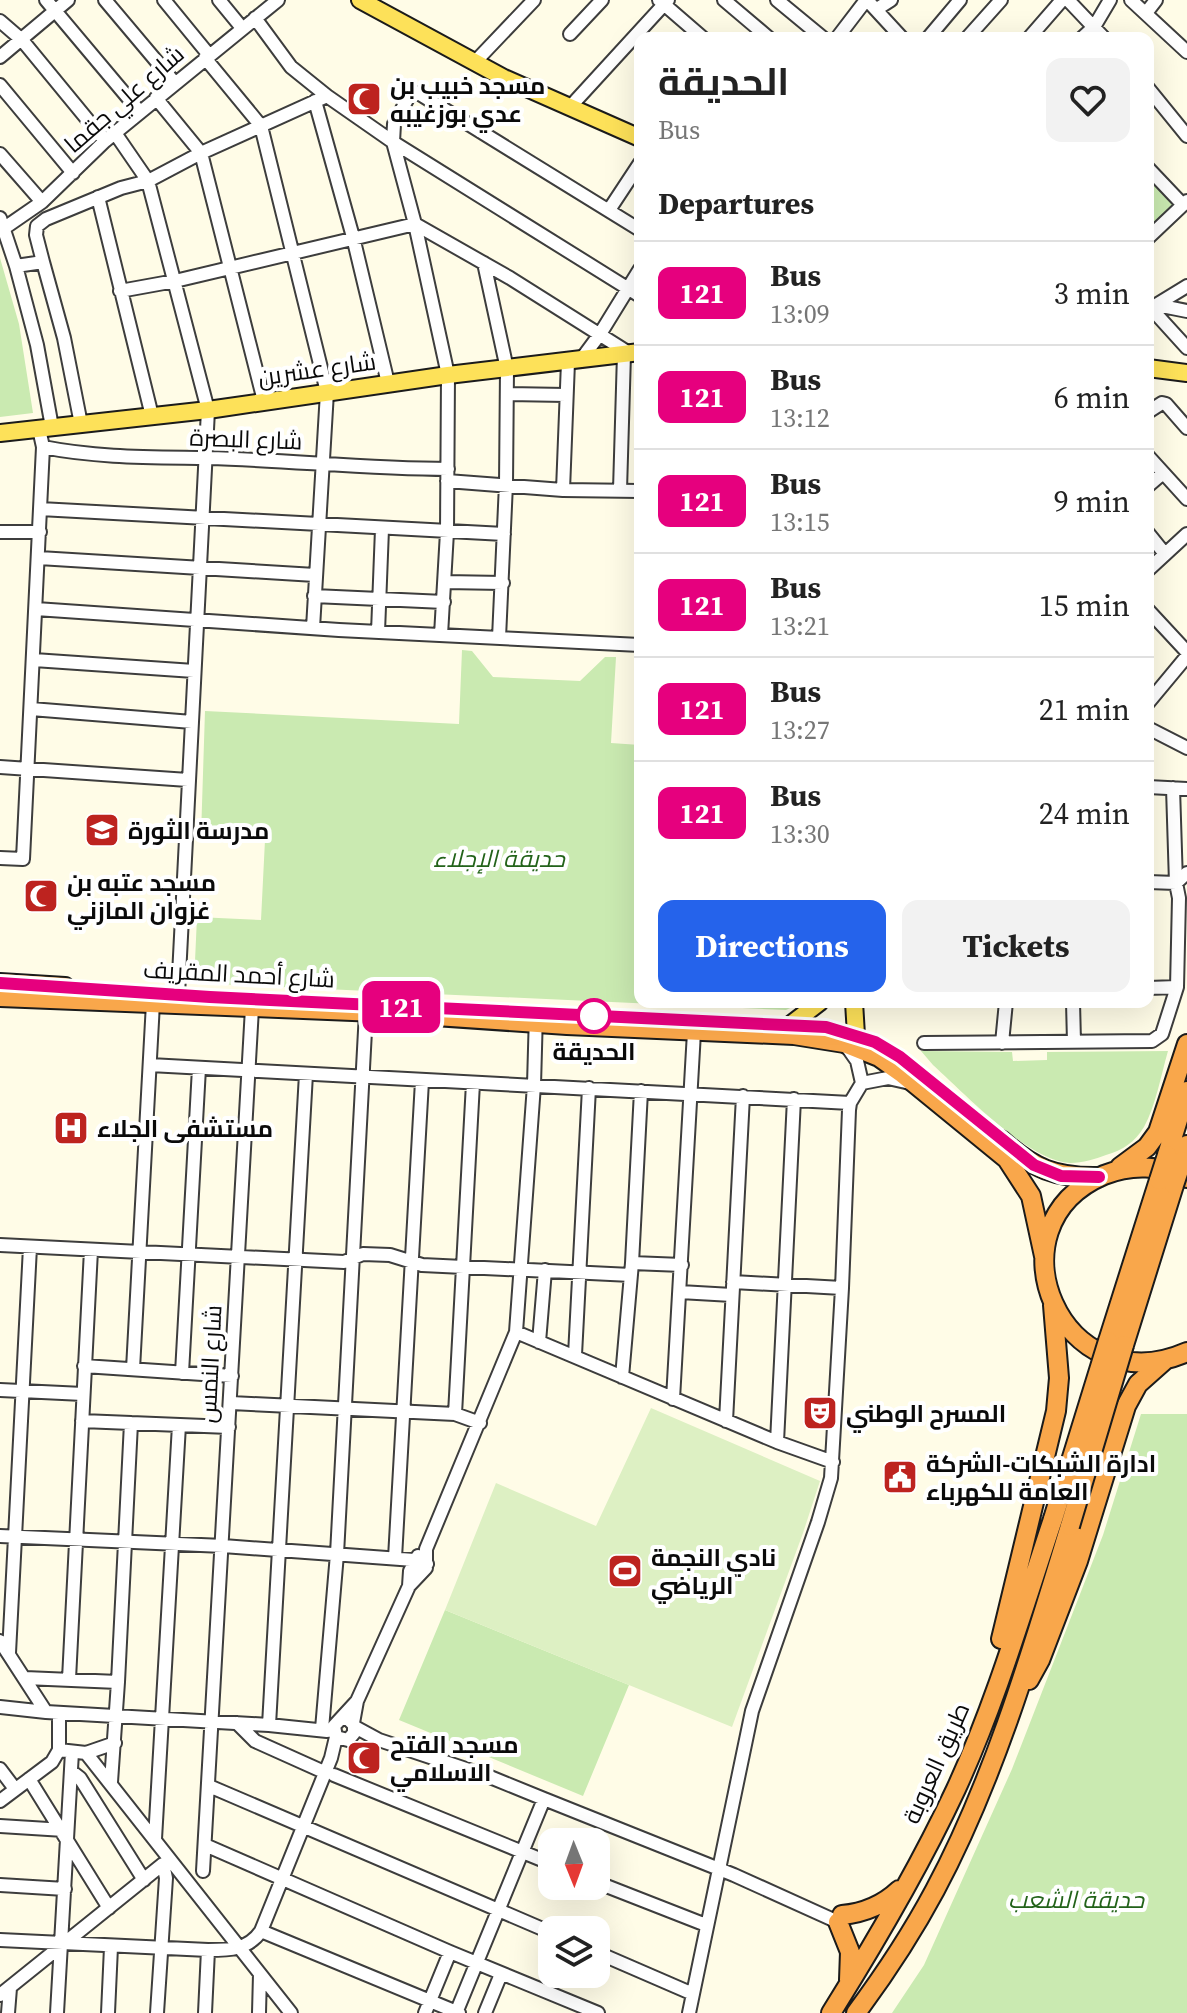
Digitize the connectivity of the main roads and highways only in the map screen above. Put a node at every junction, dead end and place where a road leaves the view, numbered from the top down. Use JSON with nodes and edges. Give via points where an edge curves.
{"nodes":[{"id":1,"x":360,"y":0,"type":"edge"},
{"id":2,"x":634,"y":135,"type":"edge"},
{"id":3,"x":631,"y":353,"type":"edge"},
{"id":4,"x":1154,"y":369,"type":"edge"},
{"id":5,"x":1187,"y":373,"type":"edge"},
{"id":6,"x":0,"y":433,"type":"edge"},
{"id":7,"x":0,"y":983,"type":"edge"},
{"id":8,"x":45,"y":992,"type":"junction"},
{"id":9,"x":0,"y":997,"type":"edge"},
{"id":10,"x":812,"y":1008,"type":"edge"},
{"id":11,"x":853,"y":1008,"type":"edge"},
{"id":12,"x":536,"y":1018,"type":"junction"},
{"id":13,"x":790,"y":1025,"type":"junction"},
{"id":14,"x":850,"y":1039,"type":"junction"},
{"id":15,"x":1187,"y":1044,"type":"edge"},
{"id":16,"x":1187,"y":1091,"type":"edge"},
{"id":17,"x":1176,"y":1167,"type":"edge"},
{"id":18,"x":1106,"y":1174,"type":"junction"},
{"id":19,"x":1044,"y":1256,"type":"junction"},
{"id":20,"x":1053,"y":1305,"type":"junction"},
{"id":21,"x":1187,"y":1352,"type":"edge"},
{"id":22,"x":1165,"y":1360,"type":"junction"},
{"id":23,"x":1061,"y":1522,"type":"junction"},
{"id":24,"x":990,"y":1701,"type":"junction"},
{"id":25,"x":1013,"y":1701,"type":"junction"},
{"id":26,"x":910,"y":1876,"type":"junction"},
{"id":27,"x":848,"y":1986,"type":"junction"},
{"id":28,"x":831,"y":2013,"type":"edge"},
{"id":29,"x":856,"y":2013,"type":"edge"}],
"edges":[{"from":1,"to":2,"type":"main road","via":[[504,78]]},
{"from":3,"to":6,"type":"main road","name":"شارع عشرين"},
{"from":4,"to":5,"type":"main road"},
{"from":7,"to":8,"type":"highway","name":"شارع أحمد المقريف"},
{"from":8,"to":9,"type":"highway","name":"شارع أحمد المقريف"},
{"from":8,"to":12,"type":"highway","name":"شارع أحمد المقريف","via":[[178,995]]},
{"from":8,"to":12,"type":"highway","name":"شارع أحمد المقريف","via":[[153,1003]]},
{"from":10,"to":13,"type":"main road"},
{"from":11,"to":14,"type":"main road"},
{"from":12,"to":13,"type":"highway","name":"شارع أحمد المقريف"},
{"from":12,"to":14,"type":"highway","name":"شارع أحمد المقريف"},
{"from":13,"to":14,"type":"highway","name":"شارع أحمد المقريف","via":[[826,1027]]},
{"from":14,"to":18,"type":"highway","name":"شارع أحمد المقريف","via":[[875,1042],[923,1073],[1034,1165],[1061,1176]]},
{"from":14,"to":19,"type":"highway","name":"شارع أحمد المقريف","via":[[917,1084],[1017,1171],[1031,1196]]},
{"from":15,"to":18,"type":"highway","via":[[1158,1132],[1136,1157]]},
{"from":16,"to":17,"type":"highway"},
{"from":17,"to":18,"type":"highway","name":"شارع أحمد المقريف"},
{"from":17,"to":23,"type":"highway","bridge":true},
{"from":18,"to":19,"type":"highway","via":[[1085,1185],[1061,1209]]},
{"from":19,"to":20,"type":"highway","name":"شارع أحمد المقريف"},
{"from":20,"to":22,"type":"highway","via":[[1069,1330],[1106,1356],[1135,1362]]},
{"from":20,"to":24,"type":"highway","name":"شارع أحمد المقريف","via":[[1056,1411],[996,1656]]},
{"from":21,"to":22,"type":"highway"},
{"from":22,"to":25,"type":"highway","via":[[1138,1384],[1126,1406],[1061,1608],[1036,1668]]},
{"from":23,"to":24,"type":"highway","name":"طريق العروبة"},
{"from":23,"to":25,"type":"highway","name":"طريق العروبة"},
{"from":24,"to":26,"type":"highway","name":"طريق العروبة","via":[[955,1790]]},
{"from":25,"to":29,"type":"highway","name":"طريق العروبة","via":[[935,1891]]},
{"from":26,"to":27,"type":"highway","name":"طريق العروبة"},
{"from":26,"to":27,"type":"highway","via":[[881,1904],[840,1918],[850,1952]]},
{"from":27,"to":28,"type":"highway","name":"طريق العروبة"}]}
